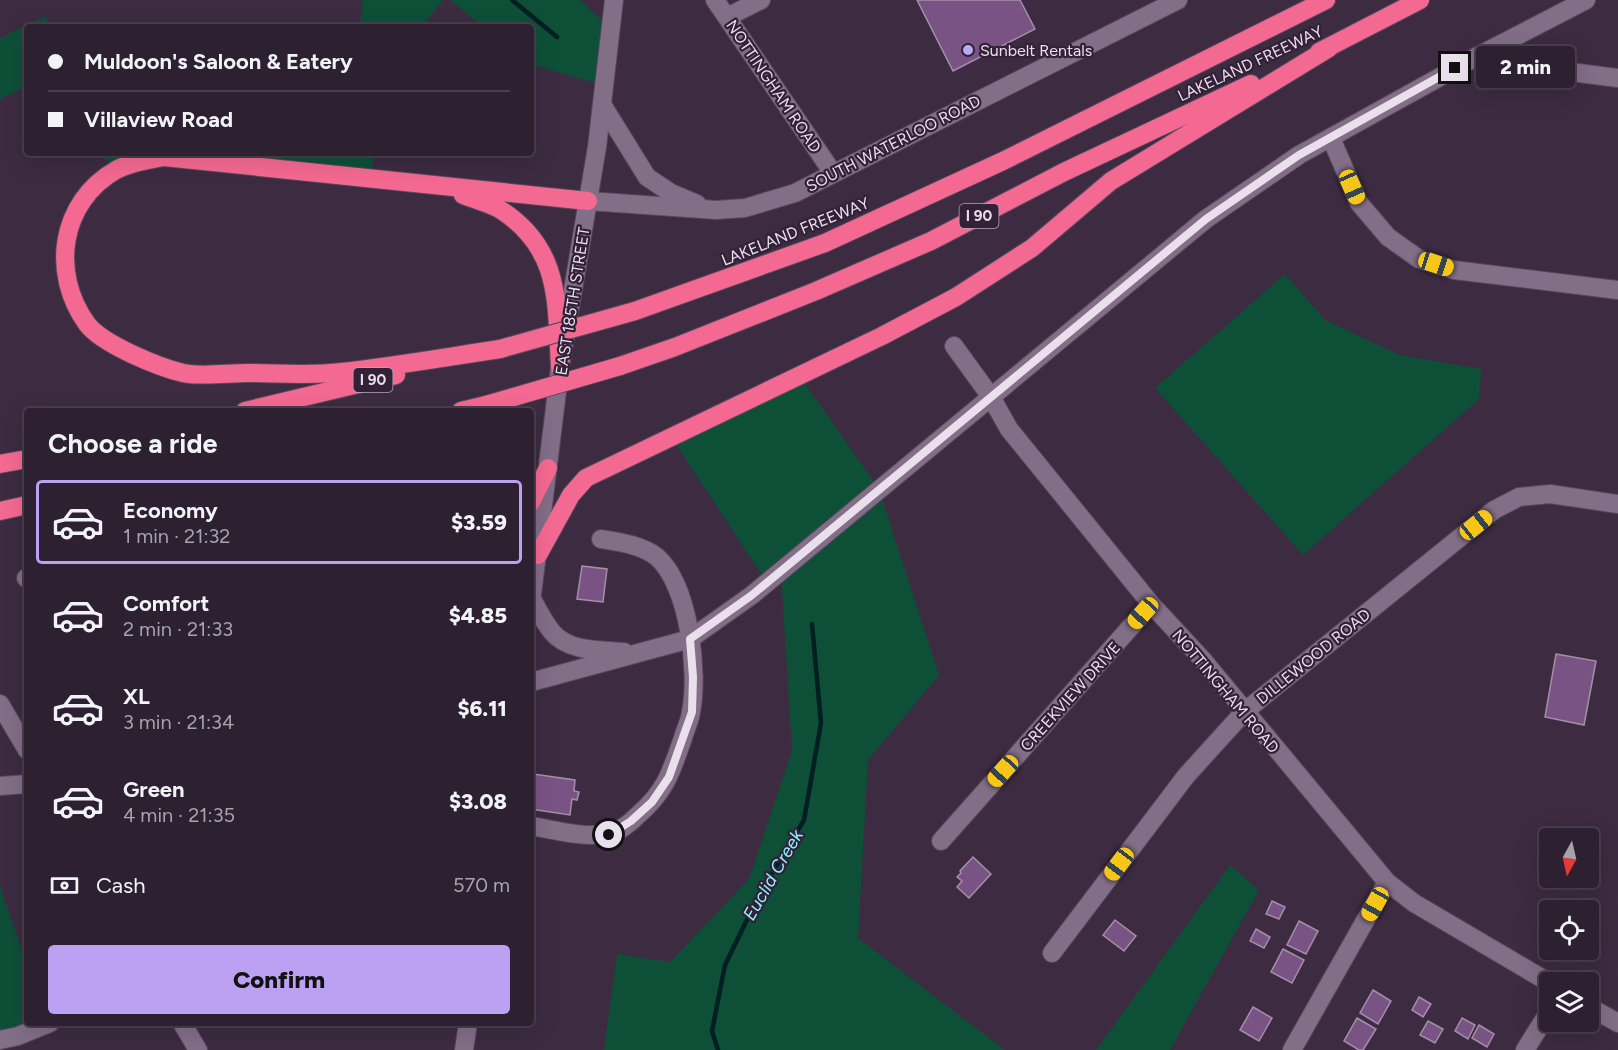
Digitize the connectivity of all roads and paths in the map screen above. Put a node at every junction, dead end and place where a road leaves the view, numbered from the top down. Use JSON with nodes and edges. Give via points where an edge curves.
{"nodes":[{"id":1,"x":614,"y":0,"type":"edge"},
{"id":2,"x":715,"y":0,"type":"edge"},
{"id":3,"x":761,"y":0,"type":"edge"},
{"id":4,"x":1178,"y":0,"type":"edge"},
{"id":5,"x":1326,"y":0,"type":"edge"},
{"id":6,"x":1420,"y":0,"type":"edge"},
{"id":7,"x":1586,"y":0,"type":"edge"},
{"id":8,"x":727,"y":17,"type":"junction"},
{"id":9,"x":1329,"y":48,"type":"junction"},
{"id":10,"x":1476,"y":57,"type":"junction"},
{"id":11,"x":1618,"y":78,"type":"edge"},
{"id":12,"x":603,"y":106,"type":"junction"},
{"id":13,"x":1331,"y":138,"type":"junction"},
{"id":14,"x":833,"y":173,"type":"junction"},
{"id":15,"x":438,"y":186,"type":"junction"},
{"id":16,"x":588,"y":201,"type":"junction"},
{"id":17,"x":716,"y":210,"type":"junction"},
{"id":18,"x":1618,"y":290,"type":"edge"},
{"id":19,"x":954,"y":346,"type":"dead end"},
{"id":20,"x":500,"y":349,"type":"junction"},
{"id":21,"x":560,"y":367,"type":"junction"},
{"id":22,"x":990,"y":397,"type":"junction"},
{"id":23,"x":257,"y":408,"type":"edge"},
{"id":24,"x":478,"y":408,"type":"edge"},
{"id":25,"x":24,"y":460,"type":"edge"},
{"id":26,"x":0,"y":464,"type":"edge"},
{"id":27,"x":548,"y":468,"type":"junction"},
{"id":28,"x":534,"y":496,"type":"edge"},
{"id":29,"x":1618,"y":504,"type":"edge"},
{"id":30,"x":24,"y":506,"type":"edge"},
{"id":31,"x":0,"y":511,"type":"edge"},
{"id":32,"x":601,"y":539,"type":"dead end"},
{"id":33,"x":538,"y":555,"type":"junction"},
{"id":34,"x":534,"y":581,"type":"edge"},
{"id":35,"x":1151,"y":604,"type":"junction"},
{"id":36,"x":534,"y":605,"type":"edge"},
{"id":37,"x":690,"y":639,"type":"junction"},
{"id":38,"x":638,"y":653,"type":"junction"},
{"id":39,"x":534,"y":681,"type":"edge"},
{"id":40,"x":0,"y":704,"type":"edge"},
{"id":41,"x":1244,"y":712,"type":"junction"},
{"id":42,"x":24,"y":745,"type":"edge"},
{"id":43,"x":24,"y":784,"type":"edge"},
{"id":44,"x":0,"y":786,"type":"edge"},
{"id":45,"x":534,"y":826,"type":"edge"},
{"id":46,"x":941,"y":841,"type":"dead end"},
{"id":47,"x":1387,"y":882,"type":"junction"},
{"id":48,"x":1052,"y":953,"type":"dead end"},
{"id":49,"x":1539,"y":977,"type":"edge"},
{"id":50,"x":1599,"y":1012,"type":"edge"},
{"id":51,"x":1618,"y":1023,"type":"edge"},
{"id":52,"x":43,"y":1026,"type":"edge"},
{"id":53,"x":184,"y":1026,"type":"edge"},
{"id":54,"x":468,"y":1026,"type":"edge"},
{"id":55,"x":1539,"y":1028,"type":"edge"},
{"id":56,"x":0,"y":1040,"type":"edge"},
{"id":57,"x":198,"y":1050,"type":"edge"},
{"id":58,"x":464,"y":1050,"type":"edge"},
{"id":59,"x":1292,"y":1050,"type":"edge"},
{"id":60,"x":1525,"y":1050,"type":"edge"}],
"edges":[{"from":1,"to":12,"type":"street","name":"EAST 185TH STREET"},
{"from":2,"to":8,"type":"street","name":"NOTTINGHAM ROAD"},
{"from":3,"to":8,"type":"street"},
{"from":4,"to":14,"type":"street","name":"SOUTH WATERLOO ROAD"},
{"from":5,"to":20,"type":"highway","name":"LAKELAND FREEWAY","number":"I 90","bridge":true,"via":[[1003,161],[856,229],[635,311]]},
{"from":6,"to":9,"type":"highway","name":"LAKELAND FREEWAY","number":"I 90"},
{"from":7,"to":10,"type":"street"},
{"from":8,"to":14,"type":"street","name":"NOTTINGHAM ROAD"},
{"from":9,"to":24,"type":"highway","name":"LAKELAND FREEWAY","number":"I 90","bridge":true,"via":[[1064,172],[931,241],[794,300],[620,366]]},
{"from":9,"to":33,"type":"highway","via":[[1111,181],[1032,248],[956,297],[586,478]]},
{"from":10,"to":11,"type":"street"},
{"from":10,"to":13,"type":"street"},
{"from":12,"to":16,"type":"street","name":"EAST 185TH STREET"},
{"from":12,"to":17,"type":"street","via":[[647,177],[685,200]]},
{"from":13,"to":18,"type":"street","via":[[1359,203],[1388,237],[1419,259],[1454,270]]},
{"from":13,"to":22,"type":"street","via":[[1299,155],[1206,219]]},
{"from":14,"to":17,"type":"street","name":"SOUTH WATERLOO ROAD","via":[[771,201]]},
{"from":15,"to":16,"type":"highway"},
{"from":15,"to":20,"type":"highway","via":[[164,157],[137,161],[99,183],[74,214],[64,246],[66,274],[74,302],[88,325],[139,357],[185,374],[340,372]]},
{"from":15,"to":21,"type":"highway","via":[[500,209],[525,229],[540,249],[556,290]]},
{"from":16,"to":17,"type":"street","name":"SOUTH WATERLOO ROAD"},
{"from":16,"to":21,"type":"street","name":"EAST 185TH STREET"},
{"from":19,"to":22,"type":"street","name":"NOTTINGHAM ROAD"},
{"from":20,"to":23,"type":"highway","name":"LAKELAND FREEWAY","number":"I 90"},
{"from":21,"to":27,"type":"street","name":"EAST 185TH STREET"},
{"from":22,"to":35,"type":"street","name":"NOTTINGHAM ROAD","via":[[1008,429]]},
{"from":22,"to":37,"type":"street","via":[[752,595]]},
{"from":25,"to":26,"type":"highway"},
{"from":27,"to":28,"type":"highway"},
{"from":27,"to":33,"type":"street","name":"EAST 185TH STREET"},
{"from":29,"to":41,"type":"street","name":"DILLEWOOD ROAD","via":[[1550,494],[1519,496],[1494,510]]},
{"from":30,"to":31,"type":"highway"},
{"from":32,"to":37,"type":"street","via":[[633,545],[657,557],[675,582]]},
{"from":33,"to":34,"type":"street","name":"EAST 185TH STREET"},
{"from":35,"to":41,"type":"street","name":"NOTTINGHAM ROAD"},
{"from":35,"to":46,"type":"street","name":"CREEKVIEW DRIVE"},
{"from":36,"to":38,"type":"street","via":[[565,643]]},
{"from":37,"to":38,"type":"street"},
{"from":37,"to":45,"type":"street","via":[[692,712],[669,777],[652,802],[609,835]]},
{"from":38,"to":39,"type":"street"},
{"from":40,"to":42,"type":"street"},
{"from":41,"to":47,"type":"street","name":"NOTTINGHAM ROAD"},
{"from":41,"to":48,"type":"street","name":"DILLEWOOD ROAD","via":[[1186,776]]},
{"from":43,"to":44,"type":"street"},
{"from":47,"to":49,"type":"street","name":"NOTTINGHAM ROAD","via":[[1414,903]]},
{"from":47,"to":59,"type":"street"},
{"from":50,"to":51,"type":"street"},
{"from":52,"to":56,"type":"street"},
{"from":53,"to":57,"type":"street"},
{"from":54,"to":58,"type":"street"},
{"from":55,"to":60,"type":"street"}]}
